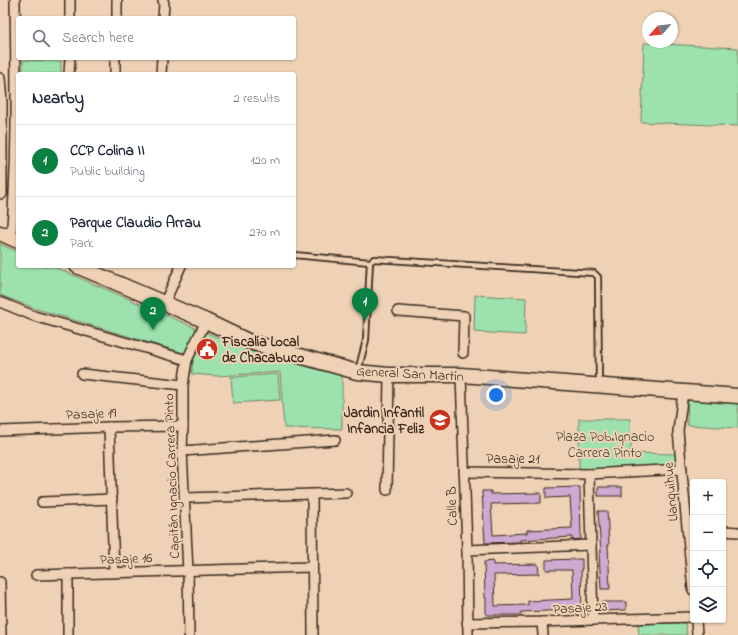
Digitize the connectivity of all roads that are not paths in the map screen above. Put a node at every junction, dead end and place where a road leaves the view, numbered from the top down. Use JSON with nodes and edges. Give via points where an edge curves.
{"nodes":[{"id":1,"x":15,"y":0,"type":"edge"},
{"id":2,"x":70,"y":0,"type":"edge"},
{"id":3,"x":117,"y":0,"type":"edge"},
{"id":4,"x":163,"y":0,"type":"edge"},
{"id":5,"x":70,"y":16,"type":"edge"},
{"id":6,"x":117,"y":16,"type":"edge"},
{"id":7,"x":163,"y":16,"type":"edge"},
{"id":8,"x":70,"y":60,"type":"edge"},
{"id":9,"x":115,"y":60,"type":"edge"},
{"id":10,"x":162,"y":60,"type":"edge"},
{"id":11,"x":69,"y":72,"type":"edge"},
{"id":12,"x":115,"y":72,"type":"edge"},
{"id":13,"x":161,"y":72,"type":"edge"},
{"id":14,"x":0,"y":78,"type":"edge"},
{"id":15,"x":1,"y":194,"type":"edge"},
{"id":16,"x":16,"y":200,"type":"edge"},
{"id":17,"x":10,"y":237,"type":"edge"},
{"id":18,"x":296,"y":255,"type":"edge"},
{"id":19,"x":370,"y":262,"type":"junction"},
{"id":20,"x":82,"y":268,"type":"edge"},
{"id":21,"x":180,"y":268,"type":"edge"},
{"id":22,"x":0,"y":302,"type":"edge"},
{"id":23,"x":164,"y":304,"type":"junction"},
{"id":24,"x":398,"y":311,"type":"dead end"},
{"id":25,"x":206,"y":321,"type":"junction"},
{"id":26,"x":463,"y":353,"type":"dead end"},
{"id":27,"x":187,"y":360,"type":"junction"},
{"id":28,"x":357,"y":372,"type":"junction"},
{"id":29,"x":82,"y":374,"type":"dead end"},
{"id":30,"x":389,"y":375,"type":"junction"},
{"id":31,"x":461,"y":376,"type":"junction"},
{"id":32,"x":183,"y":385,"type":"junction"},
{"id":33,"x":599,"y":386,"type":"junction"},
{"id":34,"x":683,"y":392,"type":"junction"},
{"id":35,"x":738,"y":396,"type":"edge"},
{"id":36,"x":183,"y":426,"type":"junction"},
{"id":37,"x":109,"y":427,"type":"junction"},
{"id":38,"x":0,"y":431,"type":"edge"},
{"id":39,"x":335,"y":440,"type":"dead end"},
{"id":40,"x":182,"y":451,"type":"junction"},
{"id":41,"x":682,"y":469,"type":"junction"},
{"id":42,"x":464,"y":472,"type":"junction"},
{"id":43,"x":589,"y":474,"type":"junction"},
{"id":44,"x":387,"y":490,"type":"dead end"},
{"id":45,"x":312,"y":494,"type":"junction"},
{"id":46,"x":346,"y":494,"type":"dead end"},
{"id":47,"x":185,"y":498,"type":"junction"},
{"id":48,"x":112,"y":499,"type":"junction"},
{"id":49,"x":42,"y":502,"type":"dead end"},
{"id":50,"x":690,"y":529,"type":"edge"},
{"id":51,"x":726,"y":531,"type":"edge"},
{"id":52,"x":738,"y":532,"type":"edge"},
{"id":53,"x":591,"y":545,"type":"junction"},
{"id":54,"x":467,"y":550,"type":"junction"},
{"id":55,"x":691,"y":551,"type":"edge"},
{"id":56,"x":312,"y":567,"type":"junction"},
{"id":57,"x":188,"y":571,"type":"junction"},
{"id":58,"x":114,"y":573,"type":"junction"},
{"id":59,"x":68,"y":574,"type":"junction"},
{"id":60,"x":36,"y":575,"type":"dead end"},
{"id":61,"x":0,"y":582,"type":"edge"},
{"id":62,"x":693,"y":587,"type":"edge"},
{"id":63,"x":690,"y":617,"type":"edge"},
{"id":64,"x":593,"y":620,"type":"junction"},
{"id":65,"x":542,"y":622,"type":"junction"},
{"id":66,"x":467,"y":623,"type":"junction"},
{"id":67,"x":696,"y":623,"type":"edge"},
{"id":68,"x":1,"y":635,"type":"edge"},
{"id":69,"x":68,"y":635,"type":"edge"},
{"id":70,"x":189,"y":635,"type":"edge"},
{"id":71,"x":313,"y":635,"type":"edge"},
{"id":72,"x":468,"y":635,"type":"edge"},
{"id":73,"x":543,"y":635,"type":"edge"},
{"id":74,"x":697,"y":635,"type":"edge"}],
"edges":[{"from":1,"to":16,"type":"street"},
{"from":2,"to":5,"type":"street"},
{"from":3,"to":6,"type":"street"},
{"from":4,"to":7,"type":"street"},
{"from":8,"to":11,"type":"street"},
{"from":9,"to":12,"type":"street"},
{"from":10,"to":13,"type":"street"},
{"from":14,"to":15,"type":"street"},
{"from":15,"to":16,"type":"lane"},
{"from":16,"to":17,"type":"street"},
{"from":18,"to":19,"type":"lane"},
{"from":19,"to":28,"type":"lane","via":[[366,340]]},
{"from":19,"to":33,"type":"lane","via":[[374,259],[594,273],[598,277]]},
{"from":20,"to":23,"type":"main road","name":"General San Martín"},
{"from":21,"to":23,"type":"street"},
{"from":22,"to":27,"type":"street","via":[[34,316]]},
{"from":23,"to":25,"type":"main road","name":"General San Martín"},
{"from":24,"to":26,"type":"street","via":[[464,316]]},
{"from":25,"to":27,"type":"street","name":"Capitán Ignacio Carrera Pinto"},
{"from":25,"to":28,"type":"main road","name":"General San Martín","via":[[250,342]]},
{"from":27,"to":32,"type":"street","name":"Capitán Ignacio Carrera Pinto"},
{"from":28,"to":30,"type":"main road","name":"General San Martín"},
{"from":29,"to":32,"type":"street"},
{"from":30,"to":31,"type":"main road","name":"General San Martín"},
{"from":30,"to":44,"type":"street"},
{"from":31,"to":33,"type":"main road","name":"General San Martín"},
{"from":31,"to":42,"type":"street","name":"Calle B"},
{"from":32,"to":36,"type":"street","name":"Capitán Ignacio Carrera Pinto"},
{"from":33,"to":34,"type":"main road","name":"General San Martín"},
{"from":34,"to":35,"type":"main road","name":"General San Martín"},
{"from":34,"to":41,"type":"street","name":"Llanquihue","via":[[678,431]]},
{"from":36,"to":37,"type":"street","name":"Pasaje 19"},
{"from":36,"to":40,"type":"street","name":"Capitán Ignacio Carrera Pinto"},
{"from":37,"to":38,"type":"street","name":"Pasaje 19"},
{"from":37,"to":48,"type":"street"},
{"from":39,"to":40,"type":"street"},
{"from":40,"to":47,"type":"street","name":"Capitán Ignacio Carrera Pinto"},
{"from":41,"to":43,"type":"street","name":"Pasaje 21"},
{"from":41,"to":50,"type":"street","name":"Llanquihue"},
{"from":42,"to":43,"type":"street","name":"Pasaje 21"},
{"from":42,"to":54,"type":"street","name":"Calle B"},
{"from":43,"to":53,"type":"street"},
{"from":45,"to":46,"type":"street"},
{"from":45,"to":47,"type":"street"},
{"from":45,"to":56,"type":"street"},
{"from":47,"to":57,"type":"street","name":"Capitán Ignacio Carrera Pinto"},
{"from":48,"to":49,"type":"street"},
{"from":48,"to":58,"type":"street"},
{"from":51,"to":52,"type":"street"},
{"from":53,"to":54,"type":"street"},
{"from":53,"to":64,"type":"street"},
{"from":54,"to":66,"type":"street","name":"Calle B"},
{"from":55,"to":62,"type":"street","name":"Llanquihue"},
{"from":56,"to":57,"type":"street","name":"Pasaje 16"},
{"from":56,"to":71,"type":"street"},
{"from":57,"to":58,"type":"street","name":"Pasaje 16"},
{"from":57,"to":70,"type":"street","name":"Capitán Ignacio Carrera Pinto"},
{"from":58,"to":59,"type":"street","name":"Pasaje 16"},
{"from":59,"to":60,"type":"street","name":"Pasaje 16"},
{"from":59,"to":69,"type":"street"},
{"from":61,"to":68,"type":"street"},
{"from":63,"to":64,"type":"street","name":"Pasaje 23"},
{"from":64,"to":65,"type":"street","name":"Pasaje 23"},
{"from":65,"to":66,"type":"street","name":"Pasaje 23"},
{"from":65,"to":73,"type":"street"},
{"from":66,"to":72,"type":"street","name":"Calle B"},
{"from":67,"to":74,"type":"street"}]}
